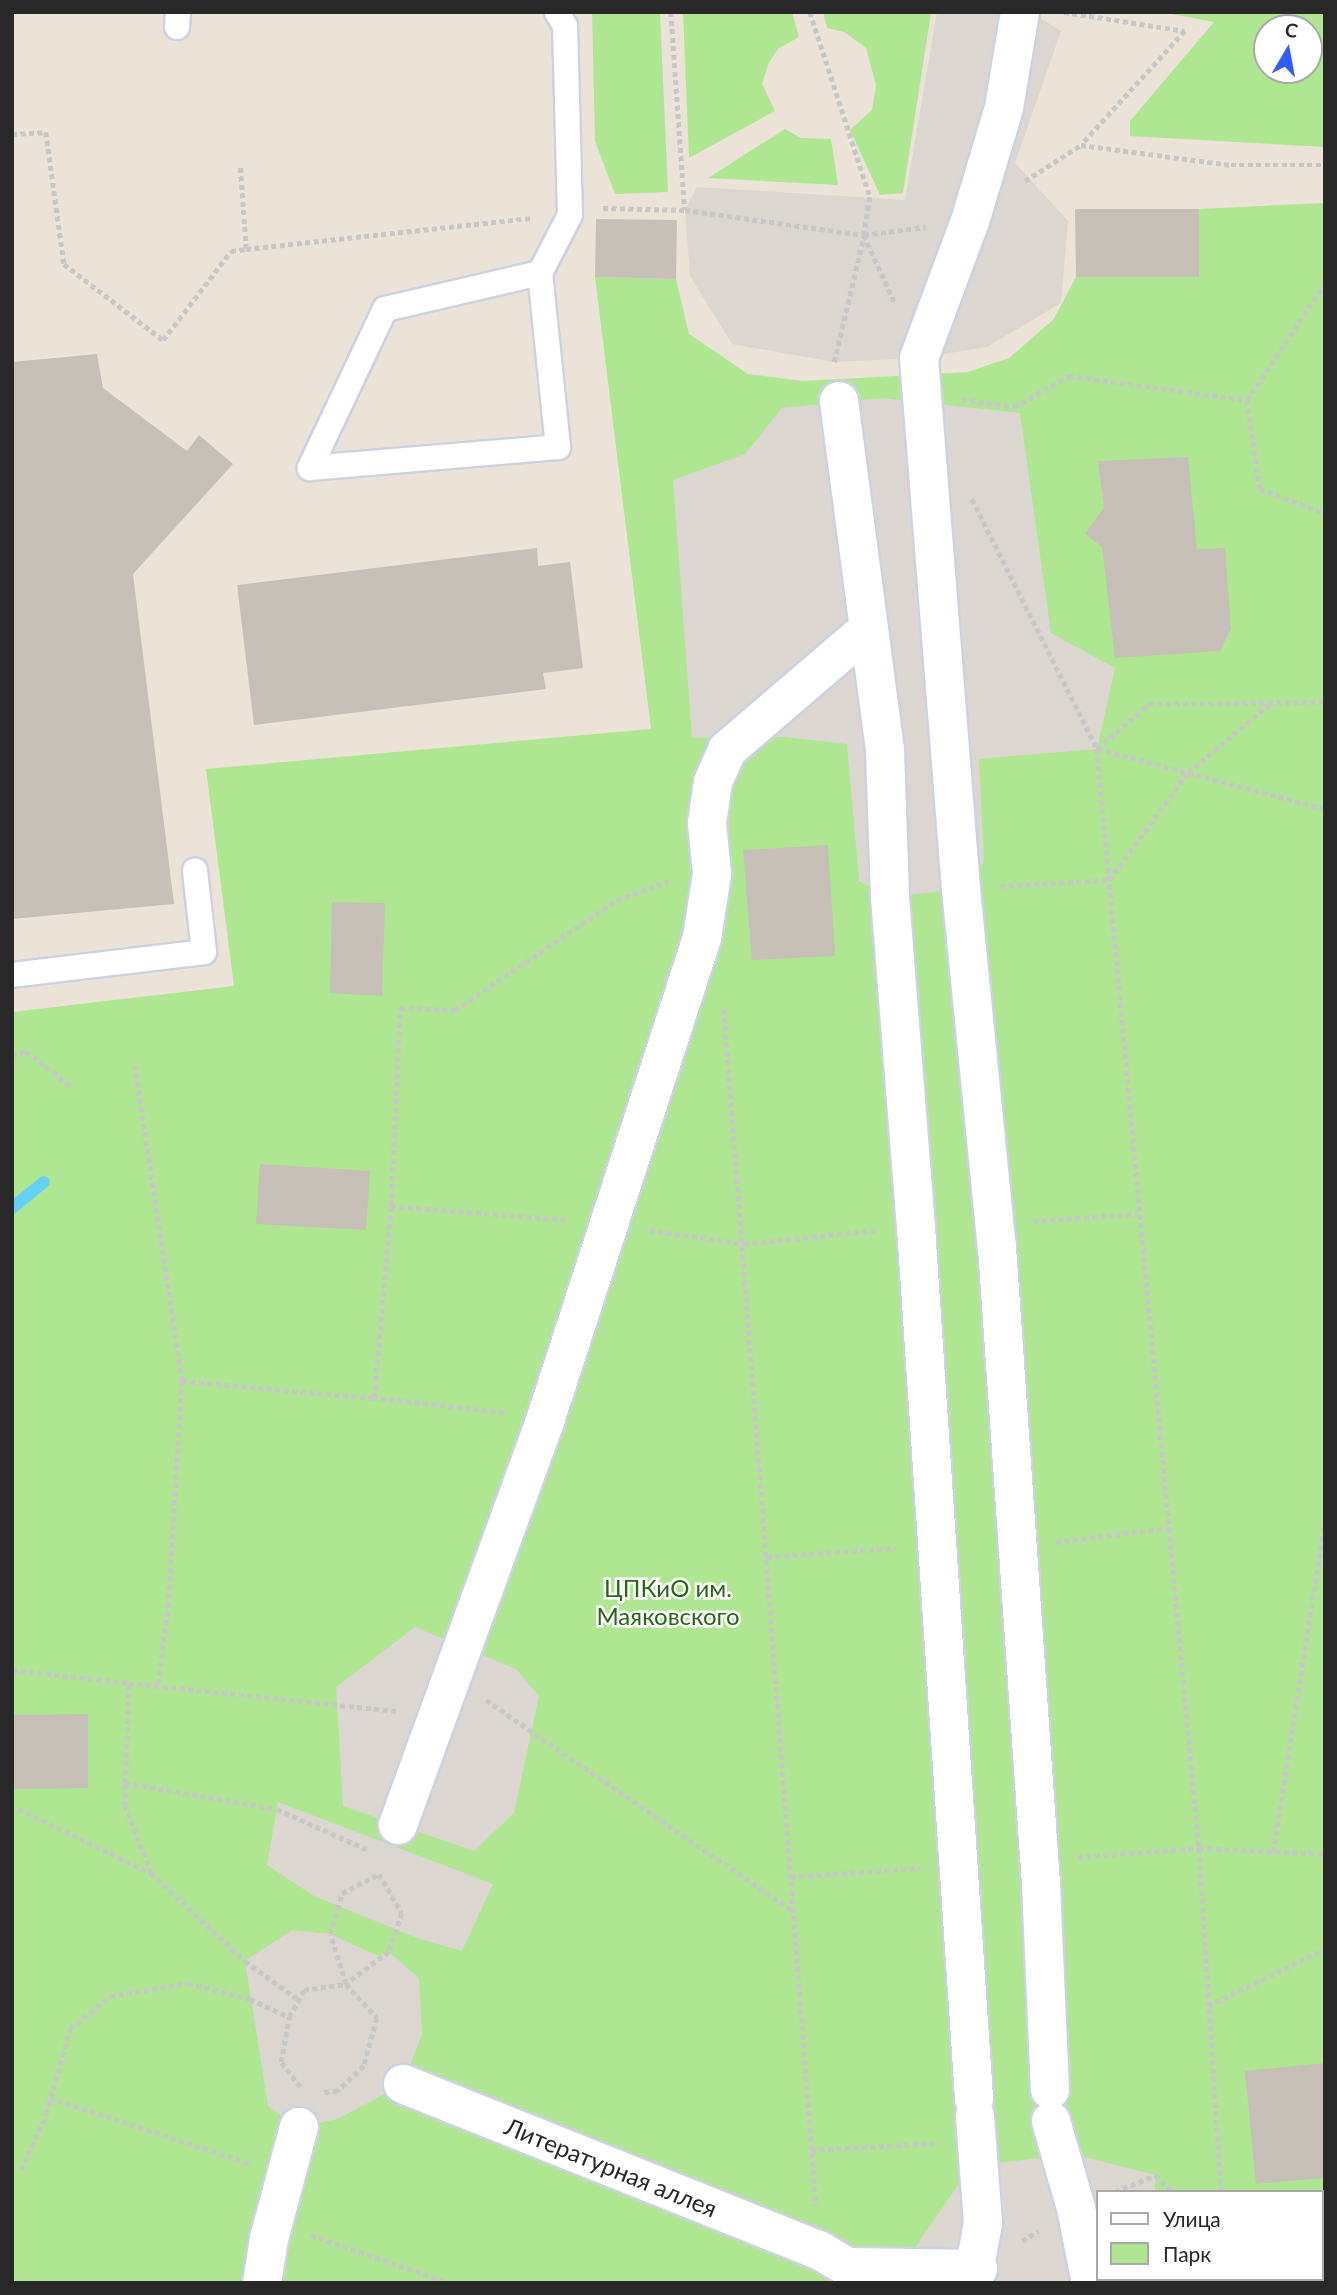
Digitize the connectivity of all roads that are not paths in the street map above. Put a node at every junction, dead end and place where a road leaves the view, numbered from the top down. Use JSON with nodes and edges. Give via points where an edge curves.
{"nodes":[{"id":1,"x":557,"y":12,"type":"edge"},
{"id":2,"x":1020,"y":12,"type":"edge"},
{"id":3,"x":540,"y":272,"type":"junction"},
{"id":4,"x":839,"y":401,"type":"dead end"},
{"id":5,"x":867,"y":629,"type":"junction"},
{"id":6,"x":195,"y":870,"type":"dead end"},
{"id":7,"x":12,"y":975,"type":"edge"},
{"id":8,"x":385,"y":1839,"type":"road end"},
{"id":9,"x":404,"y":2084,"type":"dead end"},
{"id":10,"x":302,"y":2111,"type":"road end"},
{"id":11,"x":975,"y":2276,"type":"edge"},
{"id":12,"x":262,"y":2283,"type":"edge"},
{"id":13,"x":1091,"y":2283,"type":"edge"}],
"edges":[{"from":1,"to":3,"type":"lane","via":[[565,26],[570,211]]},
{"from":2,"to":13,"type":"street","via":[[1004,108],[921,375],[961,889],[995,1224],[1039,1860],[1050,2105]]},
{"from":3,"to":3,"type":"lane","via":[[385,309],[310,468],[558,447]]},
{"from":4,"to":5,"type":"street"},
{"from":5,"to":8,"type":"street","via":[[727,750],[713,782],[707,823],[712,874],[702,938],[546,1418],[437,1715]]},
{"from":5,"to":11,"type":"street","via":[[885,752],[890,897],[983,2223]]},
{"from":6,"to":7,"type":"lane","via":[[204,952]]},
{"from":9,"to":11,"type":"street","name":"Литературная аллея","via":[[819,2250],[847,2267]]},
{"from":10,"to":12,"type":"street"}]}
